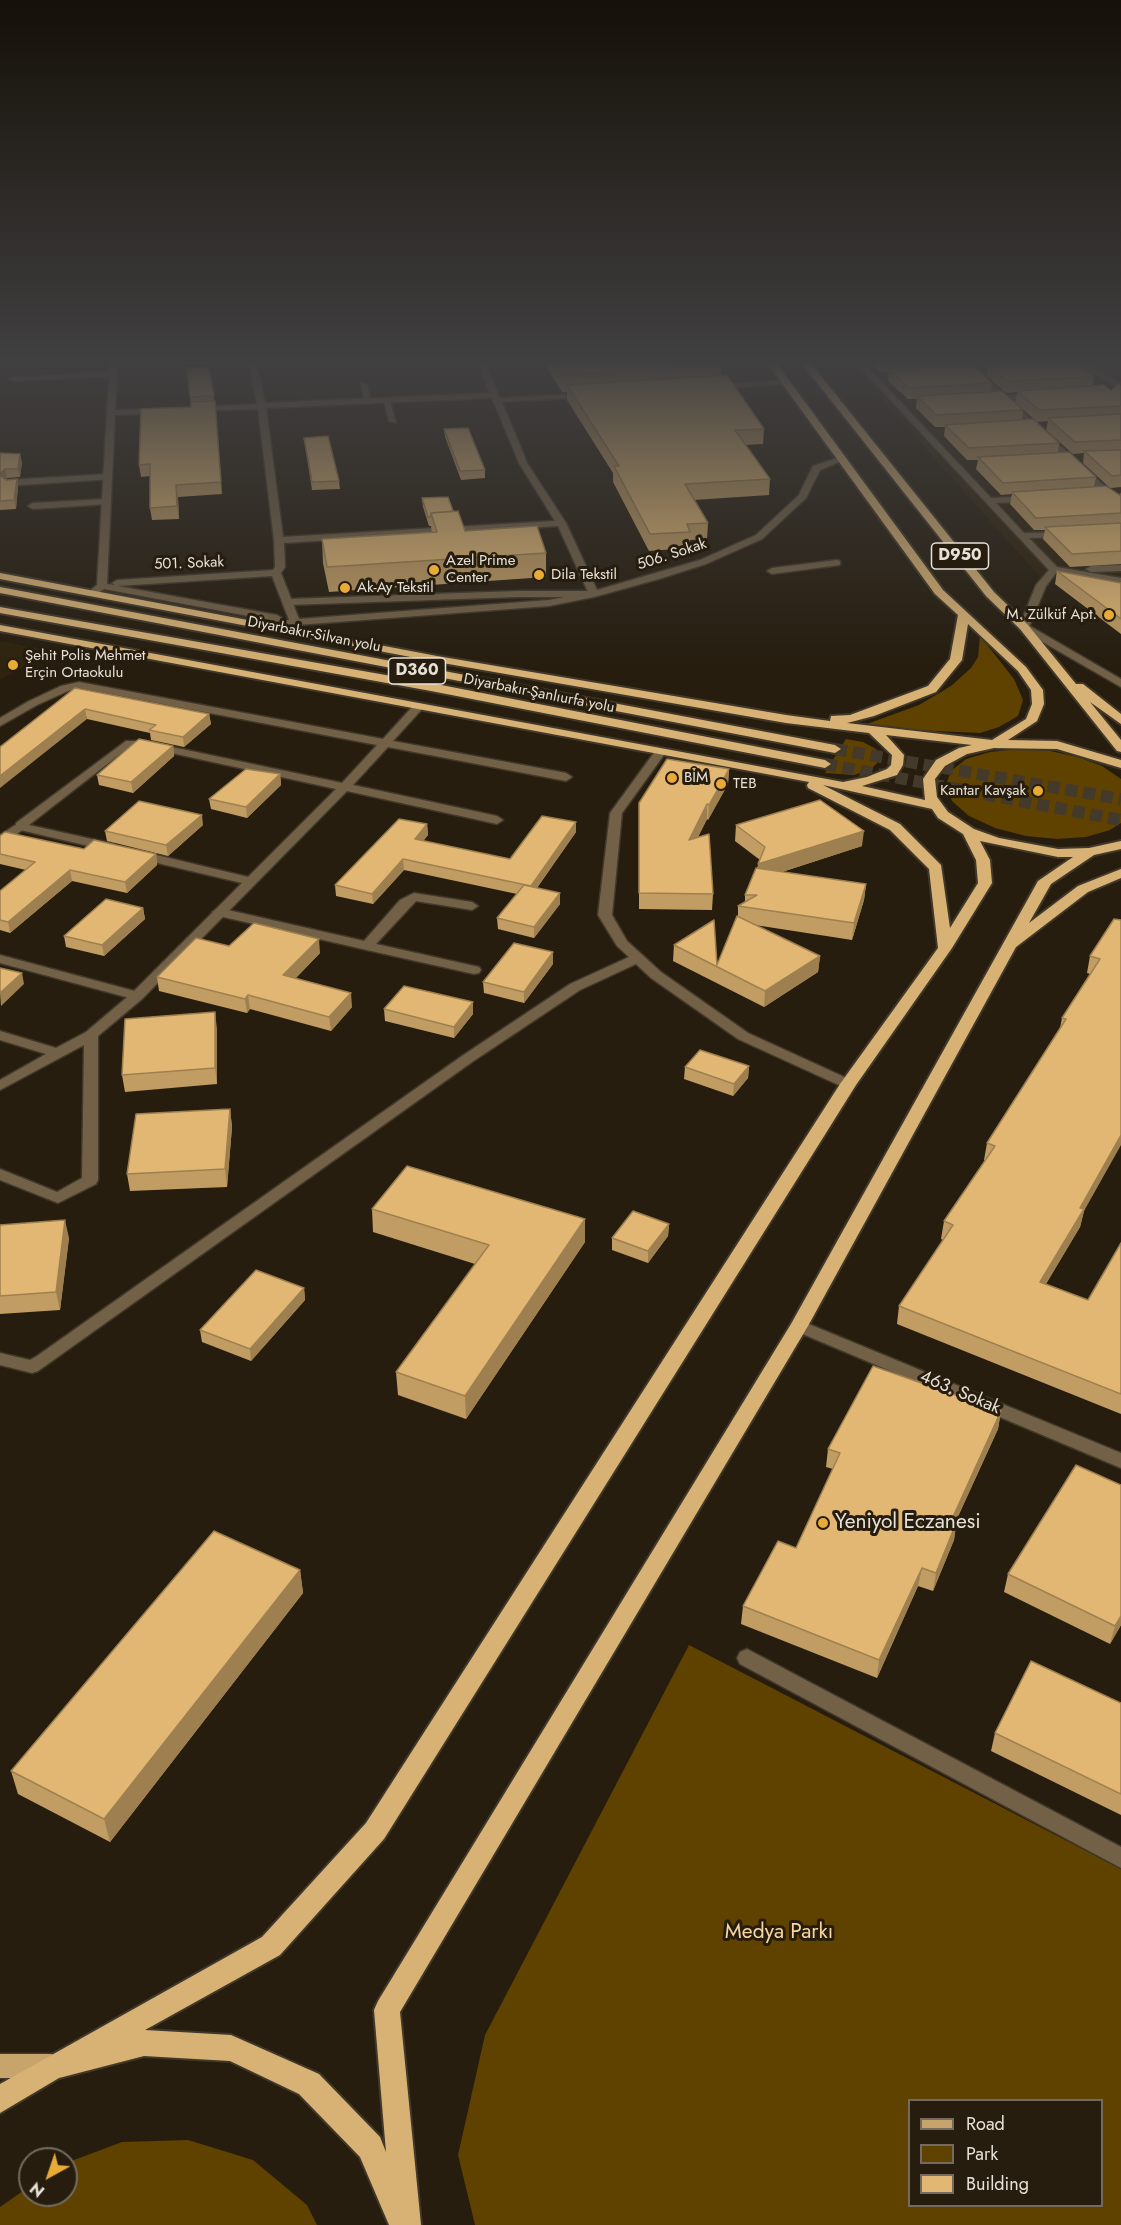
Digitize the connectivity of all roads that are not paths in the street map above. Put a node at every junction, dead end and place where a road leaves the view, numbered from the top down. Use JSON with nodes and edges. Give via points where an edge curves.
{"nodes":[{"id":1,"x":108,"y":464,"type":"edge"},
{"id":2,"x":269,"y":464,"type":"edge"},
{"id":3,"x":524,"y":464,"type":"edge"},
{"id":4,"x":828,"y":464,"type":"edge"},
{"id":5,"x":843,"y":464,"type":"edge"},
{"id":6,"x":886,"y":464,"type":"edge"},
{"id":7,"x":1075,"y":464,"type":"edge"},
{"id":8,"x":956,"y":466,"type":"joint"},
{"id":9,"x":968,"y":466,"type":"edge"},
{"id":10,"x":108,"y":477,"type":"junction"},
{"id":11,"x":7,"y":483,"type":"edge"},
{"id":12,"x":1121,"y":492,"type":"edge"},
{"id":13,"x":1107,"y":493,"type":"junction"},
{"id":14,"x":1095,"y":494,"type":"edge"},
{"id":15,"x":1036,"y":498,"type":"edge"},
{"id":16,"x":989,"y":501,"type":"junction"},
{"id":17,"x":106,"y":502,"type":"junction"},
{"id":18,"x":33,"y":506,"type":"dead end"},
{"id":19,"x":1121,"y":506,"type":"edge"},
{"id":20,"x":561,"y":523,"type":"junction"},
{"id":21,"x":1077,"y":533,"type":"edge"},
{"id":22,"x":1022,"y":536,"type":"junction"},
{"id":23,"x":279,"y":540,"type":"junction"},
{"id":24,"x":837,"y":563,"type":"dead end"},
{"id":25,"x":1121,"y":568,"type":"edge"},
{"id":26,"x":1054,"y":570,"type":"junction"},
{"id":27,"x":772,"y":571,"type":"dead end"},
{"id":28,"x":276,"y":573,"type":"junction"},
{"id":29,"x":0,"y":576,"type":"edge"},
{"id":30,"x":1121,"y":581,"type":"edge"},
{"id":31,"x":102,"y":586,"type":"junction"},
{"id":32,"x":0,"y":588,"type":"edge"},
{"id":33,"x":91,"y":594,"type":"junction"},
{"id":34,"x":594,"y":594,"type":"junction"},
{"id":35,"x":288,"y":602,"type":"junction"},
{"id":36,"x":0,"y":610,"type":"edge"},
{"id":37,"x":964,"y":615,"type":"junction"},
{"id":38,"x":0,"y":617,"type":"edge"},
{"id":39,"x":295,"y":621,"type":"junction"},
{"id":40,"x":258,"y":625,"type":"junction"},
{"id":41,"x":1024,"y":627,"type":"junction"},
{"id":42,"x":0,"y":628,"type":"edge"},
{"id":43,"x":138,"y":636,"type":"junction"},
{"id":44,"x":1059,"y":672,"type":"junction"},
{"id":45,"x":1121,"y":684,"type":"edge"},
{"id":46,"x":417,"y":708,"type":"junction"},
{"id":47,"x":786,"y":719,"type":"junction"},
{"id":48,"x":1121,"y":720,"type":"edge"},
{"id":49,"x":0,"y":723,"type":"edge"},
{"id":50,"x":874,"y":731,"type":"junction"},
{"id":51,"x":385,"y":744,"type":"junction"},
{"id":52,"x":994,"y":744,"type":"junction"},
{"id":53,"x":1121,"y":748,"type":"edge"},
{"id":54,"x":835,"y":749,"type":"tunnel mouth"},
{"id":55,"x":660,"y":752,"type":"junction"},
{"id":56,"x":825,"y":764,"type":"tunnel mouth"},
{"id":57,"x":1121,"y":764,"type":"edge"},
{"id":58,"x":790,"y":774,"type":"junction"},
{"id":59,"x":566,"y":777,"type":"dead end"},
{"id":60,"x":842,"y":785,"type":"junction"},
{"id":61,"x":344,"y":788,"type":"junction"},
{"id":62,"x":936,"y":806,"type":"junction"},
{"id":63,"x":497,"y":820,"type":"dead end"},
{"id":64,"x":20,"y":826,"type":"junction"},
{"id":65,"x":969,"y":832,"type":"junction"},
{"id":66,"x":0,"y":841,"type":"edge"},
{"id":67,"x":1121,"y":845,"type":"edge"},
{"id":68,"x":1089,"y":852,"type":"junction"},
{"id":69,"x":1121,"y":873,"type":"edge"},
{"id":70,"x":250,"y":881,"type":"junction"},
{"id":71,"x":472,"y":906,"type":"dead end"},
{"id":72,"x":219,"y":912,"type":"junction"},
{"id":73,"x":367,"y":946,"type":"junction"},
{"id":74,"x":945,"y":948,"type":"junction"},
{"id":75,"x":1004,"y":954,"type":"junction"},
{"id":76,"x":637,"y":958,"type":"junction"},
{"id":77,"x":0,"y":959,"type":"edge"},
{"id":78,"x":474,"y":970,"type":"dead end"},
{"id":79,"x":137,"y":996,"type":"junction"},
{"id":80,"x":0,"y":1035,"type":"edge"},
{"id":81,"x":92,"y":1035,"type":"junction"},
{"id":82,"x":56,"y":1053,"type":"junction"},
{"id":83,"x":848,"y":1084,"type":"junction"},
{"id":84,"x":0,"y":1086,"type":"edge"},
{"id":85,"x":0,"y":1174,"type":"edge"},
{"id":86,"x":799,"y":1326,"type":"junction"},
{"id":87,"x":0,"y":1359,"type":"edge"},
{"id":88,"x":1121,"y":1461,"type":"edge"},
{"id":89,"x":747,"y":1658,"type":"dead end"},
{"id":90,"x":1121,"y":1858,"type":"edge"},
{"id":91,"x":0,"y":2066,"type":"edge"},
{"id":92,"x":54,"y":2066,"type":"junction"},
{"id":93,"x":0,"y":2099,"type":"edge"},
{"id":94,"x":405,"y":2225,"type":"edge"}],
"edges":[{"from":1,"to":10,"type":"street"},
{"from":2,"to":23,"type":"street"},
{"from":3,"to":20,"type":"street"},
{"from":4,"to":34,"type":"street","name":"506. Sokak","via":[[816,468],[803,496],[759,537],[703,562]]},
{"from":5,"to":37,"type":"highway","number":"D950","via":[[939,592]]},
{"from":6,"to":41,"type":"highway","number":"D950","via":[[990,594]]},
{"from":7,"to":13,"type":"street"},
{"from":8,"to":9,"type":"street"},
{"from":8,"to":16,"type":"street"},
{"from":10,"to":11,"type":"street"},
{"from":10,"to":17,"type":"street"},
{"from":12,"to":13,"type":"street"},
{"from":13,"to":14,"type":"street"},
{"from":13,"to":19,"type":"street"},
{"from":15,"to":16,"type":"street"},
{"from":16,"to":22,"type":"street"},
{"from":17,"to":18,"type":"street"},
{"from":17,"to":31,"type":"street"},
{"from":20,"to":23,"type":"street"},
{"from":20,"to":34,"type":"street"},
{"from":21,"to":22,"type":"street"},
{"from":22,"to":26,"type":"street"},
{"from":23,"to":28,"type":"street","via":[[280,567]]},
{"from":24,"to":27,"type":"street"},
{"from":25,"to":26,"type":"street"},
{"from":26,"to":30,"type":"street"},
{"from":26,"to":41,"type":"street","via":[[1041,585]]},
{"from":28,"to":31,"type":"street","name":"501. Sokak","via":[[130,580]]},
{"from":28,"to":35,"type":"street"},
{"from":29,"to":33,"type":"highway"},
{"from":31,"to":33,"type":"street"},
{"from":31,"to":39,"type":"street"},
{"from":32,"to":54,"type":"highway","name":"Diyarbakır-Silvan yolu","number":"D360"},
{"from":33,"to":40,"type":"highway"},
{"from":34,"to":35,"type":"street"},
{"from":34,"to":39,"type":"street","name":"506. Sokak","via":[[549,603]]},
{"from":35,"to":39,"type":"street"},
{"from":36,"to":43,"type":"highway","name":"Diyarbakır-Şanlıurfa yolu","number":"D360"},
{"from":37,"to":47,"type":"highway","via":[[956,660],[932,689],[851,718]]},
{"from":37,"to":52,"type":"highway","number":"D950","via":[[999,646],[1037,690],[1038,704],[1031,721]]},
{"from":38,"to":43,"type":"highway"},
{"from":39,"to":40,"type":"street","name":"506. Sokak"},
{"from":40,"to":47,"type":"highway"},
{"from":41,"to":44,"type":"highway","number":"D950"},
{"from":41,"to":45,"type":"street"},
{"from":42,"to":46,"type":"highway"},
{"from":43,"to":56,"type":"highway","name":"Diyarbakır-Şanlıurfa yolu","number":"D360","via":[[431,687]]},
{"from":44,"to":48,"type":"highway"},
{"from":44,"to":53,"type":"highway","number":"D950"},
{"from":46,"to":51,"type":"street"},
{"from":46,"to":55,"type":"highway"},
{"from":47,"to":50,"type":"highway"},
{"from":49,"to":51,"type":"street","via":[[64,688],[79,685]]},
{"from":50,"to":52,"type":"highway"},
{"from":50,"to":60,"type":"highway","via":[[898,755],[897,765],[892,772],[870,781]]},
{"from":51,"to":59,"type":"street"},
{"from":51,"to":61,"type":"street"},
{"from":52,"to":57,"type":"highway","via":[[1057,745]]},
{"from":52,"to":62,"type":"highway","via":[[963,751],[940,763],[929,779],[930,797]]},
{"from":55,"to":58,"type":"highway"},
{"from":55,"to":76,"type":"street","via":[[616,813],[608,883],[605,915],[622,944]]},
{"from":58,"to":60,"type":"highway"},
{"from":58,"to":74,"type":"highway","via":[[895,827],[936,868]]},
{"from":60,"to":62,"type":"highway"},
{"from":61,"to":63,"type":"street"},
{"from":61,"to":64,"type":"street","via":[[144,744],[126,744]]},
{"from":61,"to":70,"type":"street"},
{"from":62,"to":65,"type":"highway"},
{"from":64,"to":66,"type":"street"},
{"from":64,"to":70,"type":"street"},
{"from":65,"to":68,"type":"highway","via":[[1026,850]]},
{"from":65,"to":74,"type":"highway","via":[[983,860],[985,883]]},
{"from":67,"to":68,"type":"highway"},
{"from":68,"to":75,"type":"highway","via":[[1045,880]]},
{"from":69,"to":75,"type":"highway","via":[[1083,888]]},
{"from":70,"to":72,"type":"street"},
{"from":71,"to":73,"type":"street","via":[[414,897]]},
{"from":72,"to":73,"type":"street"},
{"from":72,"to":79,"type":"street"},
{"from":73,"to":78,"type":"street"},
{"from":74,"to":83,"type":"highway"},
{"from":75,"to":86,"type":"highway"},
{"from":76,"to":83,"type":"street","via":[[743,1036]]},
{"from":76,"to":87,"type":"street","via":[[575,987],[466,1059],[43,1360],[32,1366]]},
{"from":77,"to":79,"type":"street"},
{"from":79,"to":81,"type":"street"},
{"from":80,"to":82,"type":"street"},
{"from":81,"to":82,"type":"street"},
{"from":81,"to":85,"type":"street","via":[[90,1180],[58,1198]]},
{"from":82,"to":84,"type":"street"},
{"from":83,"to":92,"type":"highway","via":[[375,1831],[271,1946]]},
{"from":86,"to":88,"type":"street","name":"463. Sokak"},
{"from":86,"to":94,"type":"highway","via":[[387,2010]]},
{"from":89,"to":90,"type":"street"},
{"from":91,"to":92,"type":"main road"},
{"from":92,"to":93,"type":"highway"},
{"from":92,"to":94,"type":"highway","via":[[144,2043],[231,2048],[309,2084],[370,2147]]}]}
